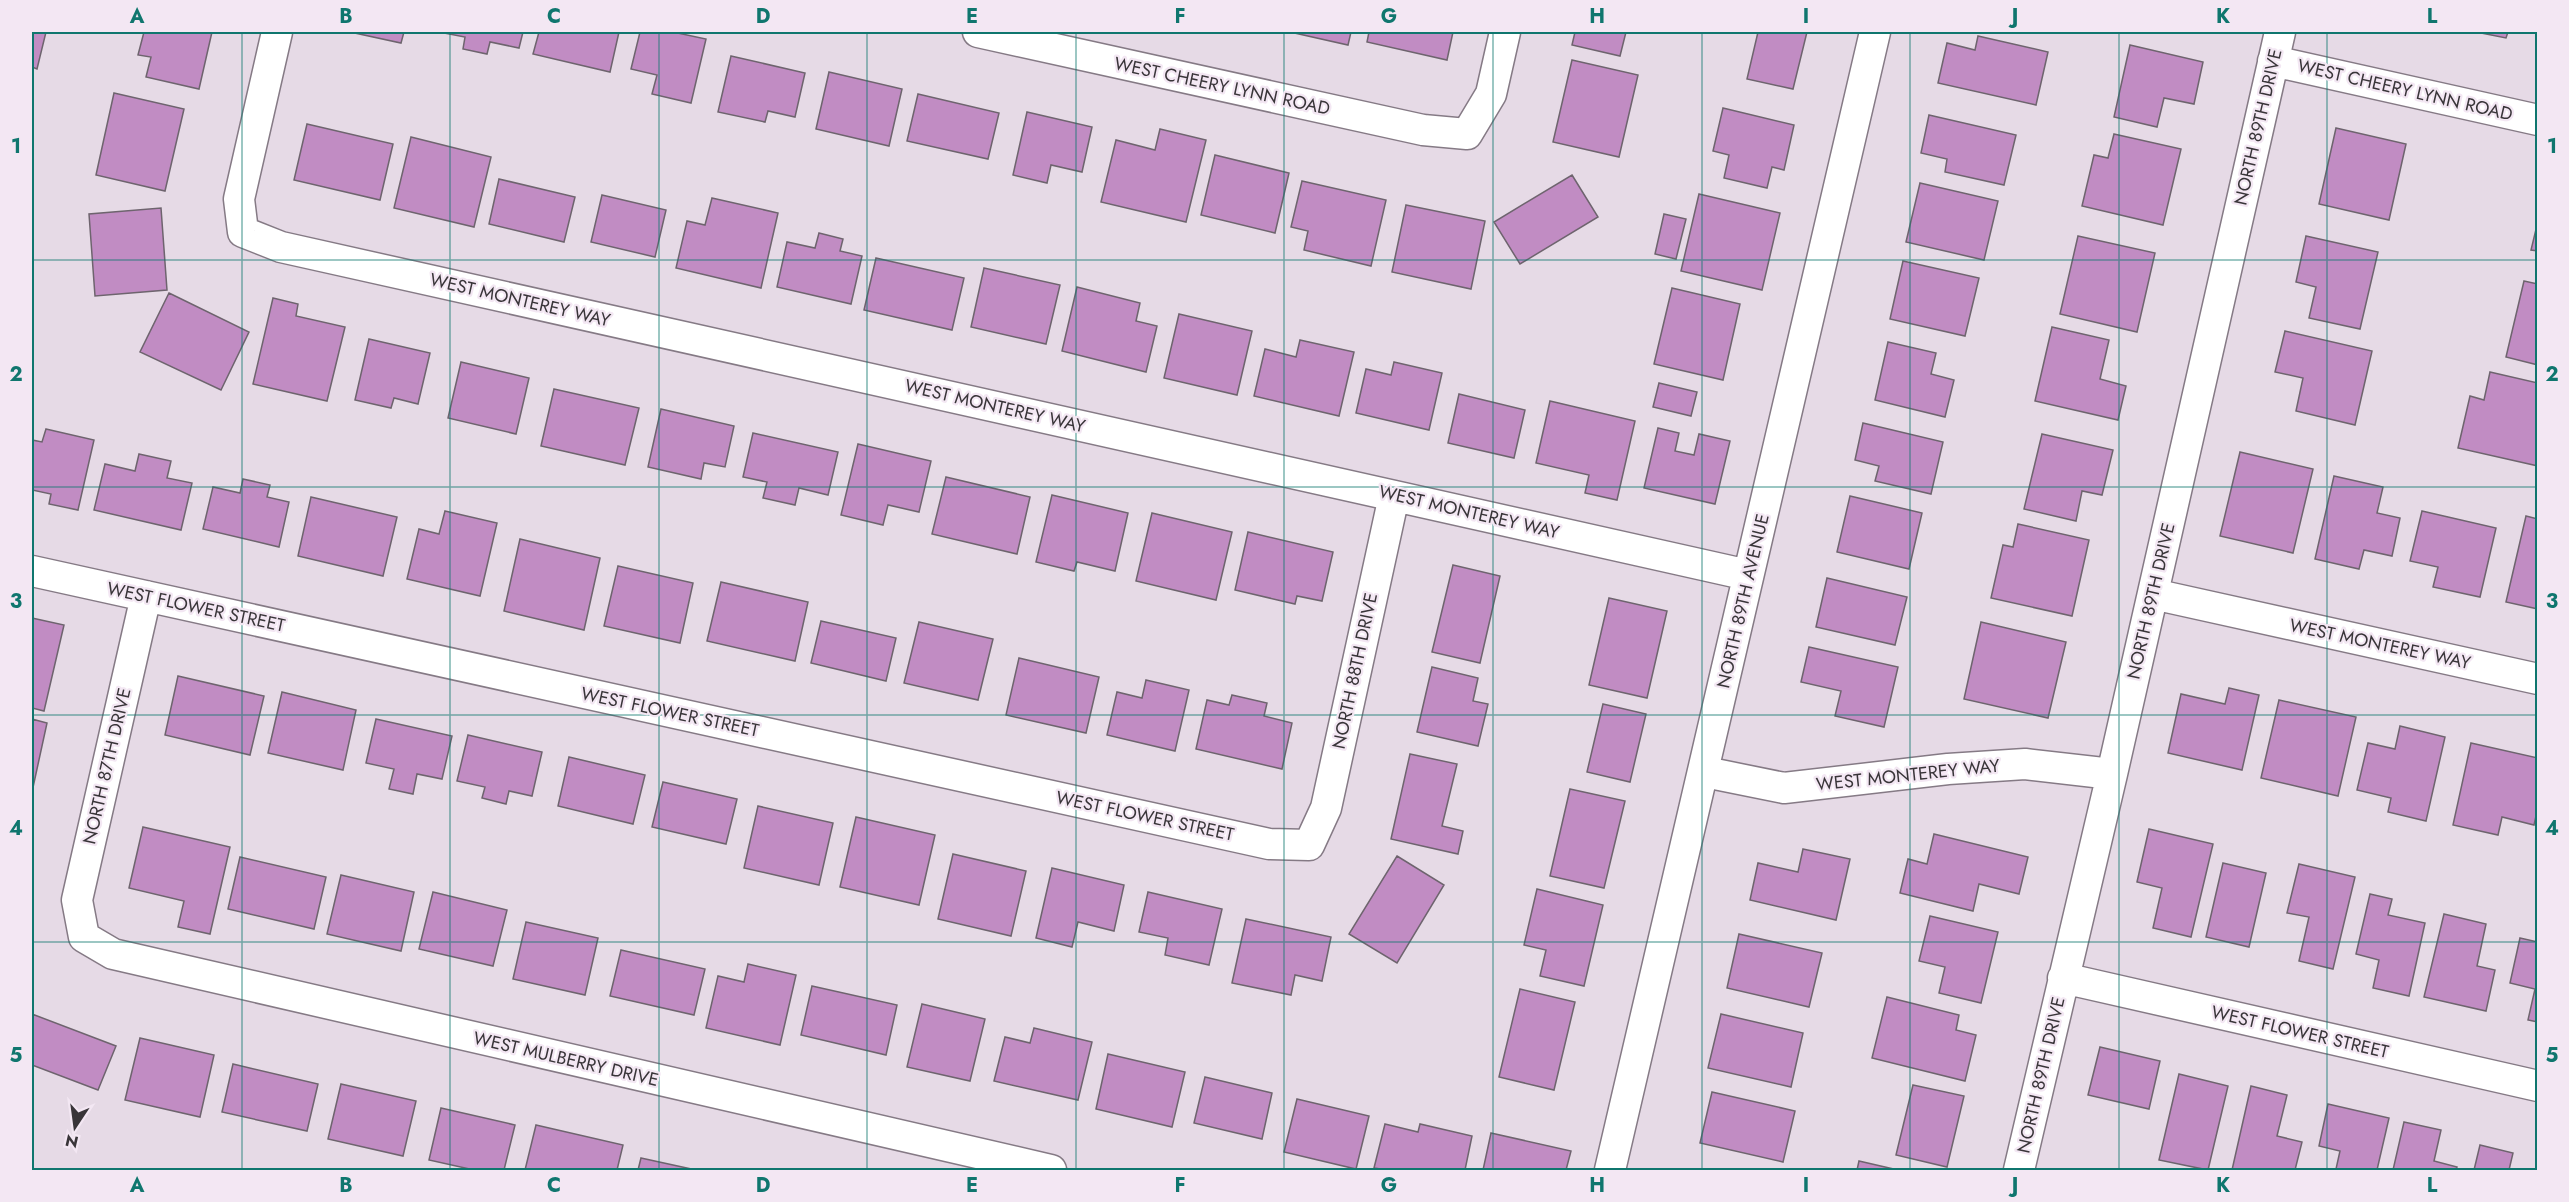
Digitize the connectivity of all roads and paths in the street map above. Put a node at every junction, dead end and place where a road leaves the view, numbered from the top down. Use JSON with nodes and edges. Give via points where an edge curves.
{"nodes":[{"id":1,"x":277,"y":32,"type":"edge"},
{"id":2,"x":978,"y":32,"type":"edge"},
{"id":3,"x":1505,"y":32,"type":"edge"},
{"id":4,"x":1875,"y":32,"type":"edge"},
{"id":5,"x":2280,"y":32,"type":"edge"},
{"id":6,"x":2273,"y":61,"type":"junction"},
{"id":7,"x":2538,"y":120,"type":"edge"},
{"id":8,"x":1394,"y":496,"type":"junction"},
{"id":9,"x":32,"y":571,"type":"edge"},
{"id":10,"x":1748,"y":575,"type":"junction"},
{"id":11,"x":2153,"y":594,"type":"junction"},
{"id":12,"x":146,"y":596,"type":"junction"},
{"id":13,"x":2538,"y":679,"type":"edge"},
{"id":14,"x":1705,"y":772,"type":"junction"},
{"id":15,"x":2112,"y":774,"type":"junction"},
{"id":16,"x":1310,"y":845,"type":"joint"},
{"id":17,"x":84,"y":937,"type":"joint"},
{"id":18,"x":2063,"y":978,"type":"junction"},
{"id":19,"x":2538,"y":1086,"type":"edge"},
{"id":20,"x":1051,"y":1170,"type":"edge"},
{"id":21,"x":1610,"y":1170,"type":"edge"},
{"id":22,"x":2019,"y":1170,"type":"edge"}],
"edges":[{"from":1,"to":8,"type":"street","name":"WEST MONTEREY WAY","via":[[239,199],[243,232],[281,247]]},
{"from":2,"to":3,"type":"street","name":"WEST CHEERY LYNN ROAD","via":[[1423,130],[1467,134],[1491,94]]},
{"from":4,"to":10,"type":"street","name":"NORTH 89TH AVENUE"},
{"from":5,"to":6,"type":"street","name":"NORTH 89TH DRIVE"},
{"from":6,"to":7,"type":"street","name":"WEST CHEERY LYNN ROAD"},
{"from":6,"to":11,"type":"street","name":"NORTH 89TH DRIVE"},
{"from":8,"to":10,"type":"street","name":"WEST MONTEREY WAY"},
{"from":8,"to":16,"type":"street","name":"NORTH 88TH DRIVE","via":[[1326,808]]},
{"from":9,"to":12,"type":"street","name":"WEST FLOWER STREET"},
{"from":10,"to":14,"type":"street","name":"NORTH 89TH AVENUE"},
{"from":11,"to":13,"type":"street","name":"WEST MONTEREY WAY"},
{"from":11,"to":15,"type":"street","name":"NORTH 89TH DRIVE"},
{"from":12,"to":16,"type":"street","name":"WEST FLOWER STREET","via":[[1269,844]]},
{"from":12,"to":17,"type":"street","name":"NORTH 87TH DRIVE","via":[[77,900]]},
{"from":14,"to":15,"type":"street","name":"WEST MONTEREY WAY","via":[[1784,788],[2025,764]]},
{"from":14,"to":21,"type":"street","name":"NORTH 89TH AVENUE"},
{"from":15,"to":18,"type":"street","name":"NORTH 89TH DRIVE"},
{"from":17,"to":20,"type":"street","name":"WEST MULBERRY DRIVE","via":[[113,954]]},
{"from":18,"to":19,"type":"street","name":"WEST FLOWER STREET"},
{"from":18,"to":22,"type":"street","name":"NORTH 89TH DRIVE"}]}
